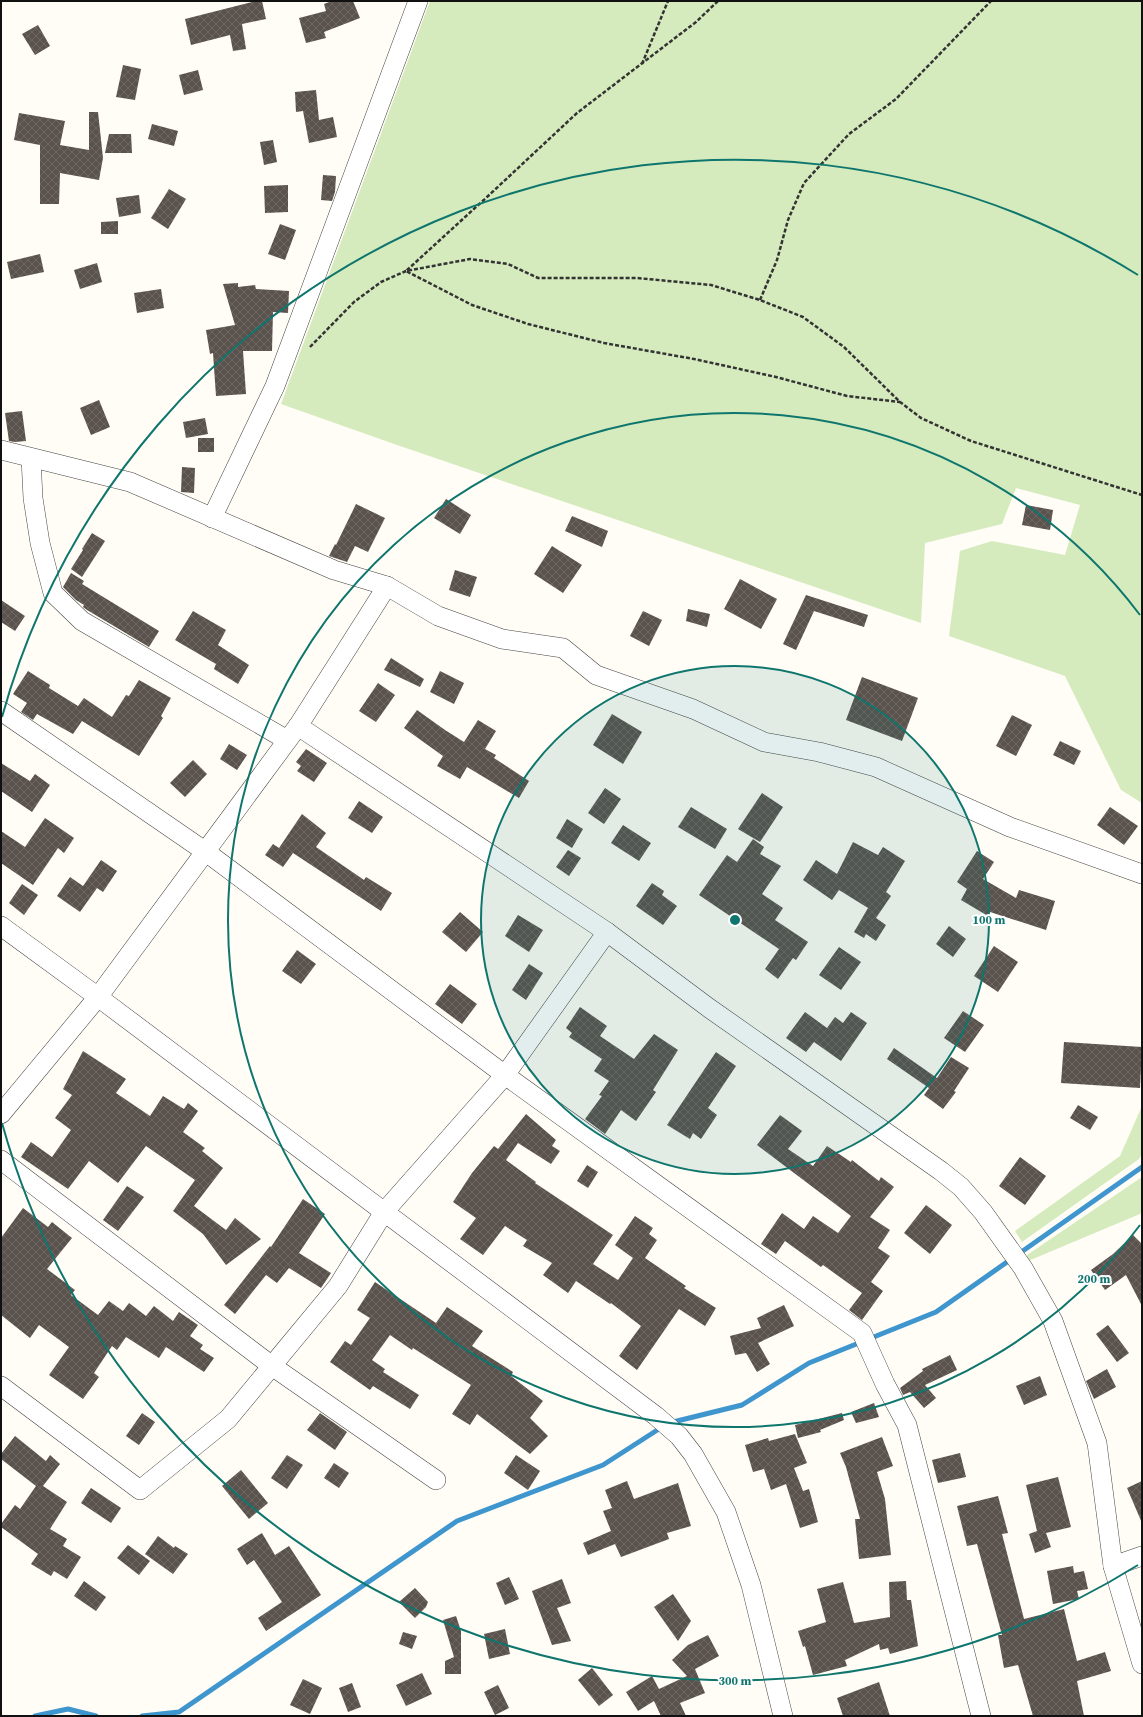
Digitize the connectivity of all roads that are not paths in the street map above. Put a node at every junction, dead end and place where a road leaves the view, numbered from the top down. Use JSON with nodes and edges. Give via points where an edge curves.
{"nodes":[{"id":1,"x":418,"y":1,"type":"edge"},
{"id":2,"x":296,"y":361,"type":"road end"},
{"id":3,"x":275,"y":386,"type":"junction"},
{"id":4,"x":1,"y":450,"type":"edge"},
{"id":5,"x":31,"y":458,"type":"junction"},
{"id":6,"x":212,"y":518,"type":"junction"},
{"id":7,"x":387,"y":586,"type":"junction"},
{"id":8,"x":1,"y":711,"type":"edge"},
{"id":9,"x":293,"y":733,"type":"junction"},
{"id":10,"x":206,"y":852,"type":"junction"},
{"id":11,"x":1142,"y":874,"type":"edge"},
{"id":12,"x":1,"y":926,"type":"edge"},
{"id":13,"x":607,"y":932,"type":"junction"},
{"id":14,"x":98,"y":997,"type":"junction"},
{"id":15,"x":505,"y":1075,"type":"junction"},
{"id":16,"x":1,"y":1114,"type":"edge"},
{"id":17,"x":1,"y":1160,"type":"edge"},
{"id":18,"x":384,"y":1212,"type":"junction"},
{"id":19,"x":272,"y":1366,"type":"junction"},
{"id":20,"x":1,"y":1386,"type":"edge"},
{"id":21,"x":436,"y":1480,"type":"dead end"},
{"id":22,"x":1142,"y":1556,"type":"edge"},
{"id":23,"x":1113,"y":1566,"type":"junction"},
{"id":24,"x":1142,"y":1664,"type":"edge"},
{"id":25,"x":783,"y":1716,"type":"edge"},
{"id":26,"x":981,"y":1716,"type":"edge"}],
"edges":[{"from":1,"to":3,"type":"street"},
{"from":2,"to":3,"type":"street"},
{"from":3,"to":6,"type":"street"},
{"from":4,"to":5,"type":"street"},
{"from":5,"to":6,"type":"street","via":[[130,482]]},
{"from":5,"to":9,"type":"street","via":[[33,498],[40,543],[53,593],[82,621]]},
{"from":6,"to":7,"type":"street","via":[[334,570]]},
{"from":7,"to":9,"type":"street"},
{"from":7,"to":11,"type":"street","via":[[438,616],[495,637],[563,648],[596,675],[693,709],[764,742],[819,752],[876,767],[1010,827]]},
{"from":8,"to":10,"type":"street"},
{"from":9,"to":10,"type":"street"},
{"from":9,"to":13,"type":"street"},
{"from":10,"to":14,"type":"street"},
{"from":10,"to":15,"type":"street"},
{"from":12,"to":14,"type":"street"},
{"from":13,"to":15,"type":"street"},
{"from":13,"to":23,"type":"street","via":[[709,1008],[941,1171],[961,1187],[979,1207],[1023,1268],[1053,1321],[1097,1443]]},
{"from":14,"to":16,"type":"street"},
{"from":14,"to":18,"type":"street"},
{"from":15,"to":18,"type":"street"},
{"from":15,"to":26,"type":"street","via":[[862,1333],[907,1425]]},
{"from":17,"to":19,"type":"street"},
{"from":18,"to":19,"type":"street","via":[[338,1286]]},
{"from":18,"to":25,"type":"street","via":[[656,1416],[679,1436],[693,1454],[726,1512],[751,1585]]},
{"from":19,"to":20,"type":"street","via":[[228,1419],[140,1490]]},
{"from":19,"to":21,"type":"street"},
{"from":22,"to":23,"type":"street"},
{"from":23,"to":24,"type":"street"}]}
